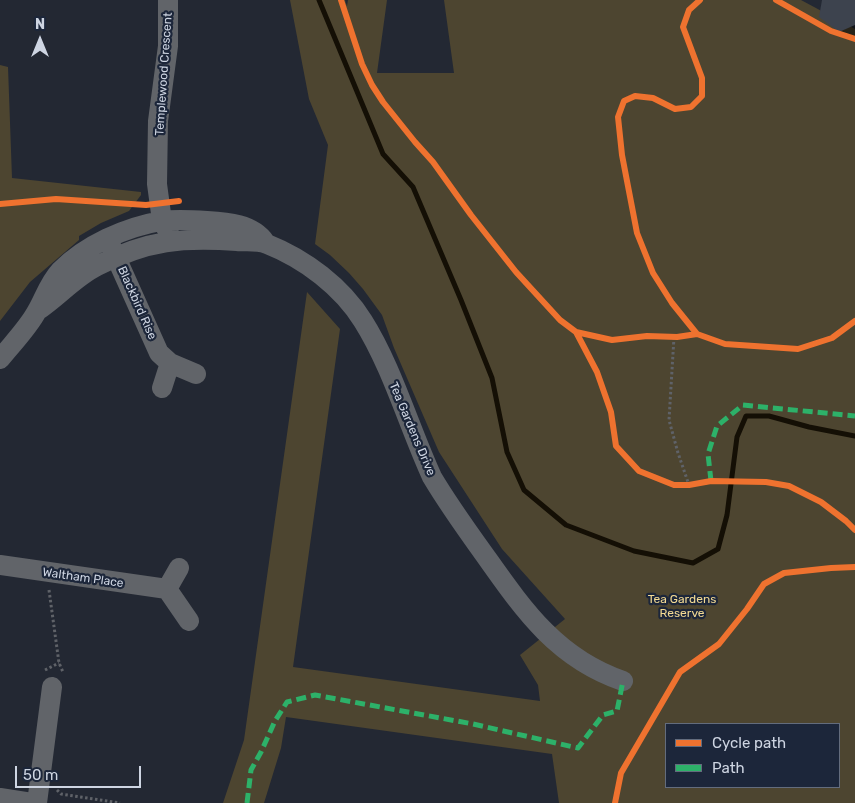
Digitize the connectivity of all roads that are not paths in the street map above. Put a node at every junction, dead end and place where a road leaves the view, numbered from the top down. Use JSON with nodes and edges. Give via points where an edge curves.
{"nodes":[{"id":1,"x":168,"y":0,"type":"edge"},
{"id":2,"x":171,"y":227,"type":"junction"},
{"id":3,"x":112,"y":248,"type":"junction"},
{"id":4,"x":0,"y":359,"type":"edge"},
{"id":5,"x":170,"y":363,"type":"junction"},
{"id":6,"x":196,"y":374,"type":"dead end"},
{"id":7,"x":162,"y":388,"type":"dead end"},
{"id":8,"x":0,"y":565,"type":"edge"},
{"id":9,"x":179,"y":568,"type":"dead end"},
{"id":10,"x":167,"y":589,"type":"junction"},
{"id":11,"x":189,"y":621,"type":"dead end"},
{"id":12,"x":623,"y":681,"type":"dead end"},
{"id":13,"x":52,"y":687,"type":"dead end"},
{"id":14,"x":36,"y":797,"type":"edge"},
{"id":15,"x":0,"y":798,"type":"edge"}],
"edges":[{"from":1,"to":2,"type":"street","name":"Templewood Crescent","via":[[168,46],[158,121],[157,184]]},
{"from":2,"to":3,"type":"street","via":[[150,244]]},
{"from":2,"to":12,"type":"street","name":"Tea Gardens Drive","via":[[207,239],[265,242],[316,271],[350,303],[376,343],[420,452],[444,498],[515,599],[566,652],[584,664]]},
{"from":3,"to":4,"type":"street","via":[[37,311]]},
{"from":3,"to":5,"type":"street","name":"Blackbird Rise","via":[[159,353]]},
{"from":5,"to":6,"type":"street","name":"Blackbird Rise"},
{"from":5,"to":7,"type":"street"},
{"from":8,"to":10,"type":"street","name":"Waltham Place"},
{"from":9,"to":10,"type":"street"},
{"from":10,"to":11,"type":"street"},
{"from":13,"to":14,"type":"street"},
{"from":14,"to":15,"type":"street"}]}
